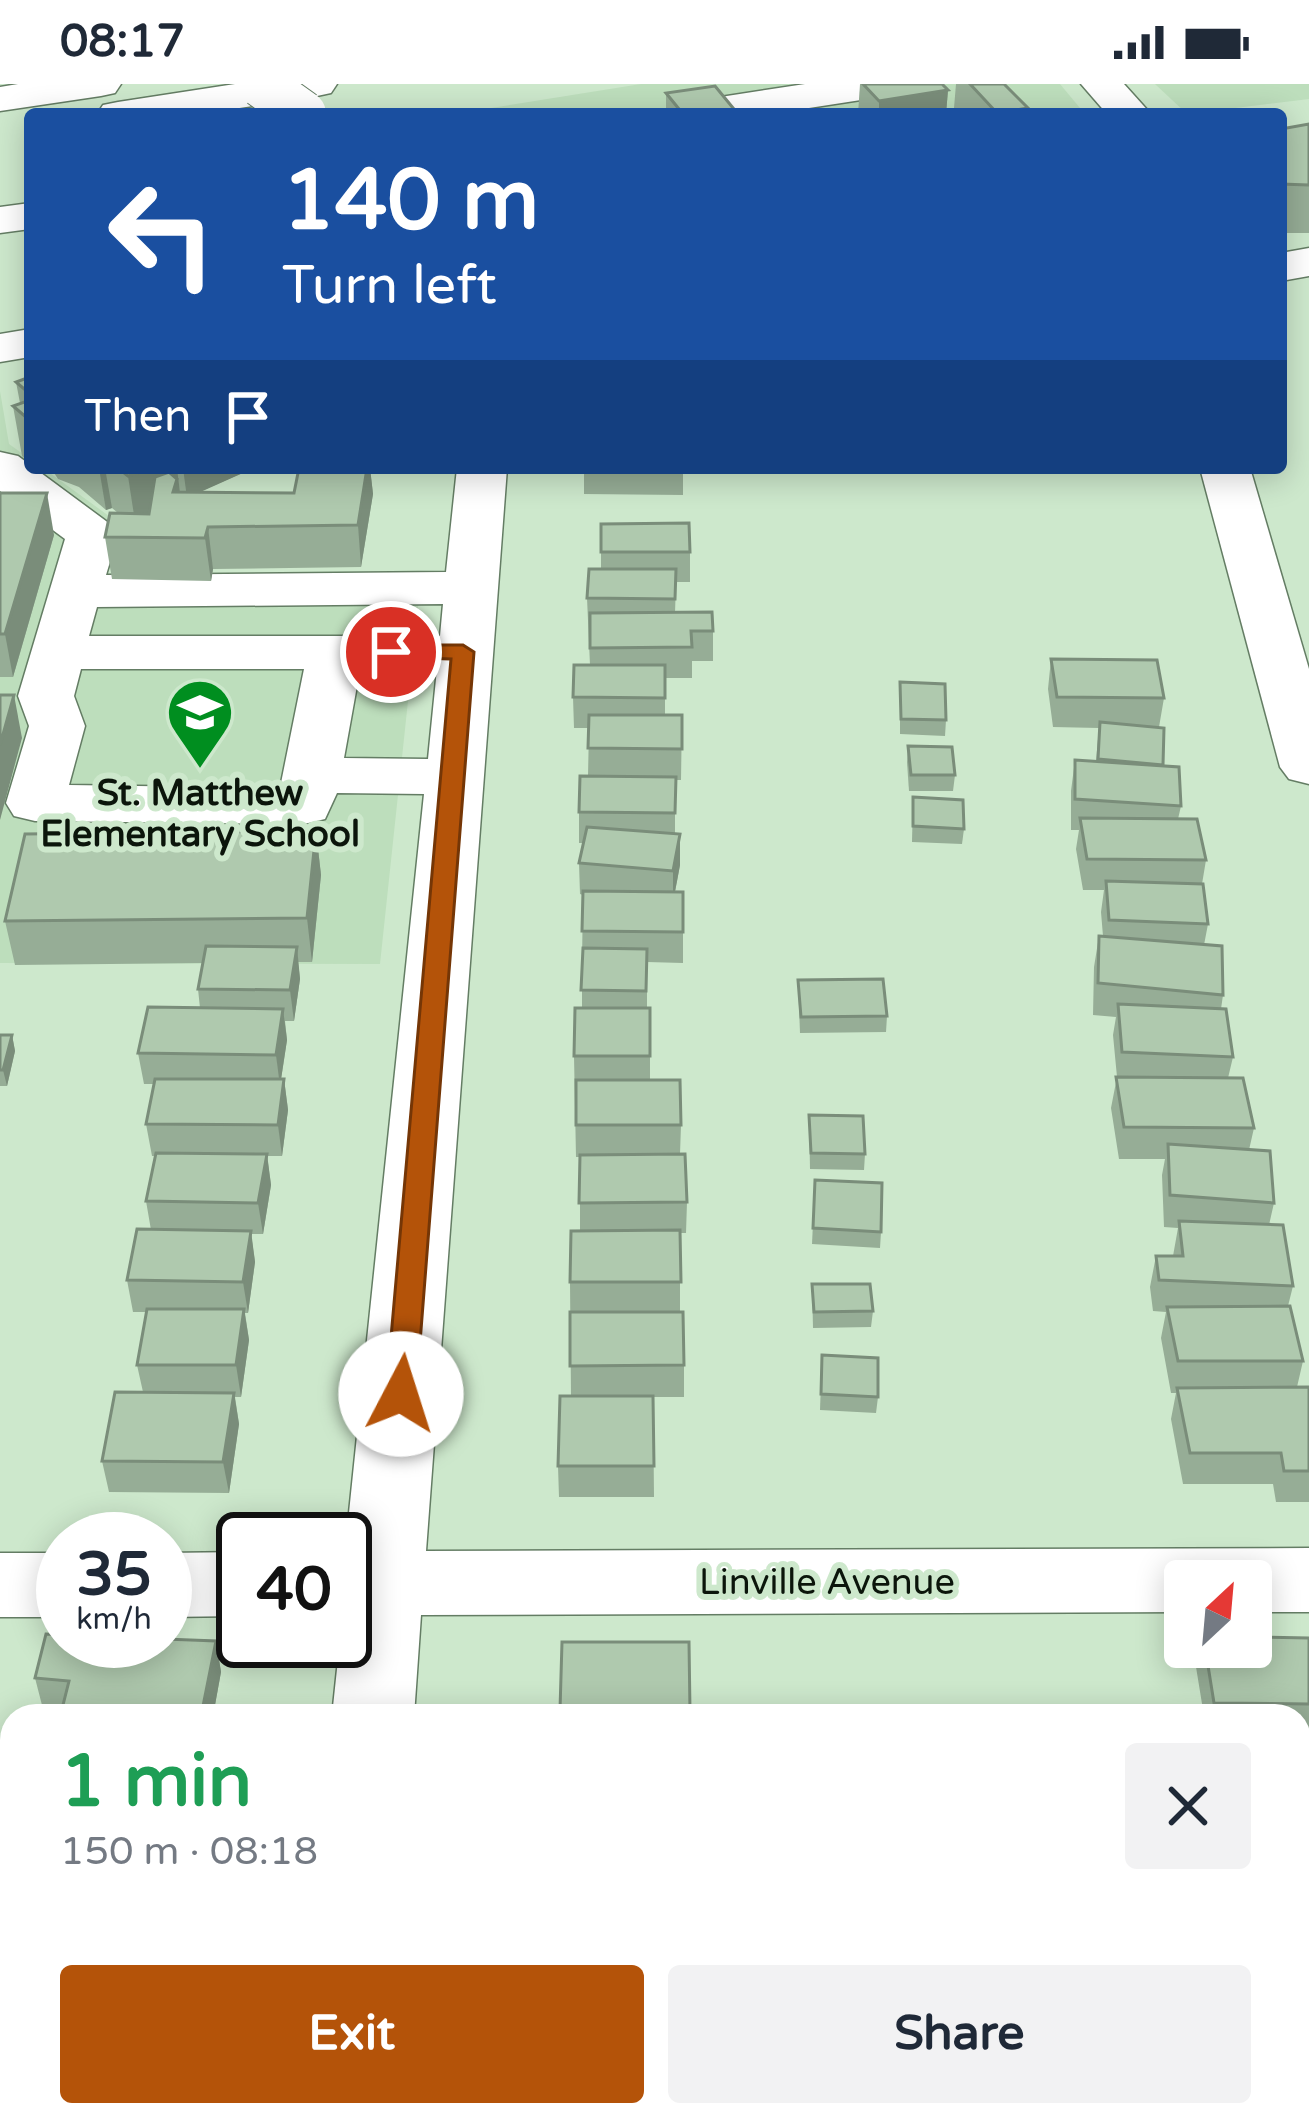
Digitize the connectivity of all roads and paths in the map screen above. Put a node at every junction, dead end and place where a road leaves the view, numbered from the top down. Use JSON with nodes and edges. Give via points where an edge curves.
{"nodes":[{"id":1,"x":101,"y":84,"type":"edge"},
{"id":2,"x":261,"y":84,"type":"edge"},
{"id":3,"x":317,"y":84,"type":"edge"},
{"id":4,"x":887,"y":84,"type":"edge"},
{"id":5,"x":1101,"y":84,"type":"edge"},
{"id":6,"x":0,"y":98,"type":"edge"},
{"id":7,"x":158,"y":108,"type":"edge"},
{"id":8,"x":295,"y":108,"type":"edge"},
{"id":9,"x":754,"y":108,"type":"edge"},
{"id":10,"x":1124,"y":108,"type":"edge"},
{"id":11,"x":0,"y":467,"type":"edge"},
{"id":12,"x":481,"y":474,"type":"edge"},
{"id":13,"x":1227,"y":474,"type":"edge"},
{"id":14,"x":471,"y":588,"type":"junction"},
{"id":15,"x":74,"y":592,"type":"junction"},
{"id":16,"x":463,"y":652,"type":"junction"},
{"id":17,"x":58,"y":653,"type":"junction"},
{"id":18,"x":335,"y":653,"type":"junction"},
{"id":19,"x":1309,"y":767,"type":"edge"},
{"id":20,"x":312,"y":775,"type":"junction"},
{"id":21,"x":457,"y":776,"type":"junction"},
{"id":22,"x":372,"y":1514,"type":"edge"},
{"id":23,"x":1309,"y":1580,"type":"edge"},
{"id":24,"x":372,"y":1583,"type":"edge"},
{"id":25,"x":36,"y":1585,"type":"edge"},
{"id":26,"x":0,"y":1586,"type":"edge"},
{"id":27,"x":370,"y":1668,"type":"edge"},
{"id":28,"x":372,"y":1704,"type":"edge"}],
"edges":[{"from":1,"to":6,"type":"main road"},
{"from":2,"to":8,"type":"main road","bridge":true},
{"from":3,"to":7,"type":"main road"},
{"from":4,"to":9,"type":"main road"},
{"from":5,"to":10,"type":"main road"},
{"from":11,"to":15,"type":"main road","via":[[92,536]]},
{"from":12,"to":14,"type":"main road"},
{"from":13,"to":19,"type":"main road"},
{"from":14,"to":15,"type":"main road"},
{"from":14,"to":16,"type":"main road"},
{"from":15,"to":17,"type":"main road"},
{"from":16,"to":18,"type":"main road"},
{"from":16,"to":21,"type":"main road"},
{"from":17,"to":18,"type":"main road"},
{"from":17,"to":20,"type":"main road","via":[[46,696],[57,726],[35,802],[304,806]]},
{"from":18,"to":20,"type":"main road"},
{"from":20,"to":21,"type":"main road"},
{"from":21,"to":22,"type":"main road"},
{"from":23,"to":24,"type":"main road","name":"Linville Avenue"},
{"from":25,"to":26,"type":"main road"},
{"from":27,"to":28,"type":"main road"}]}
